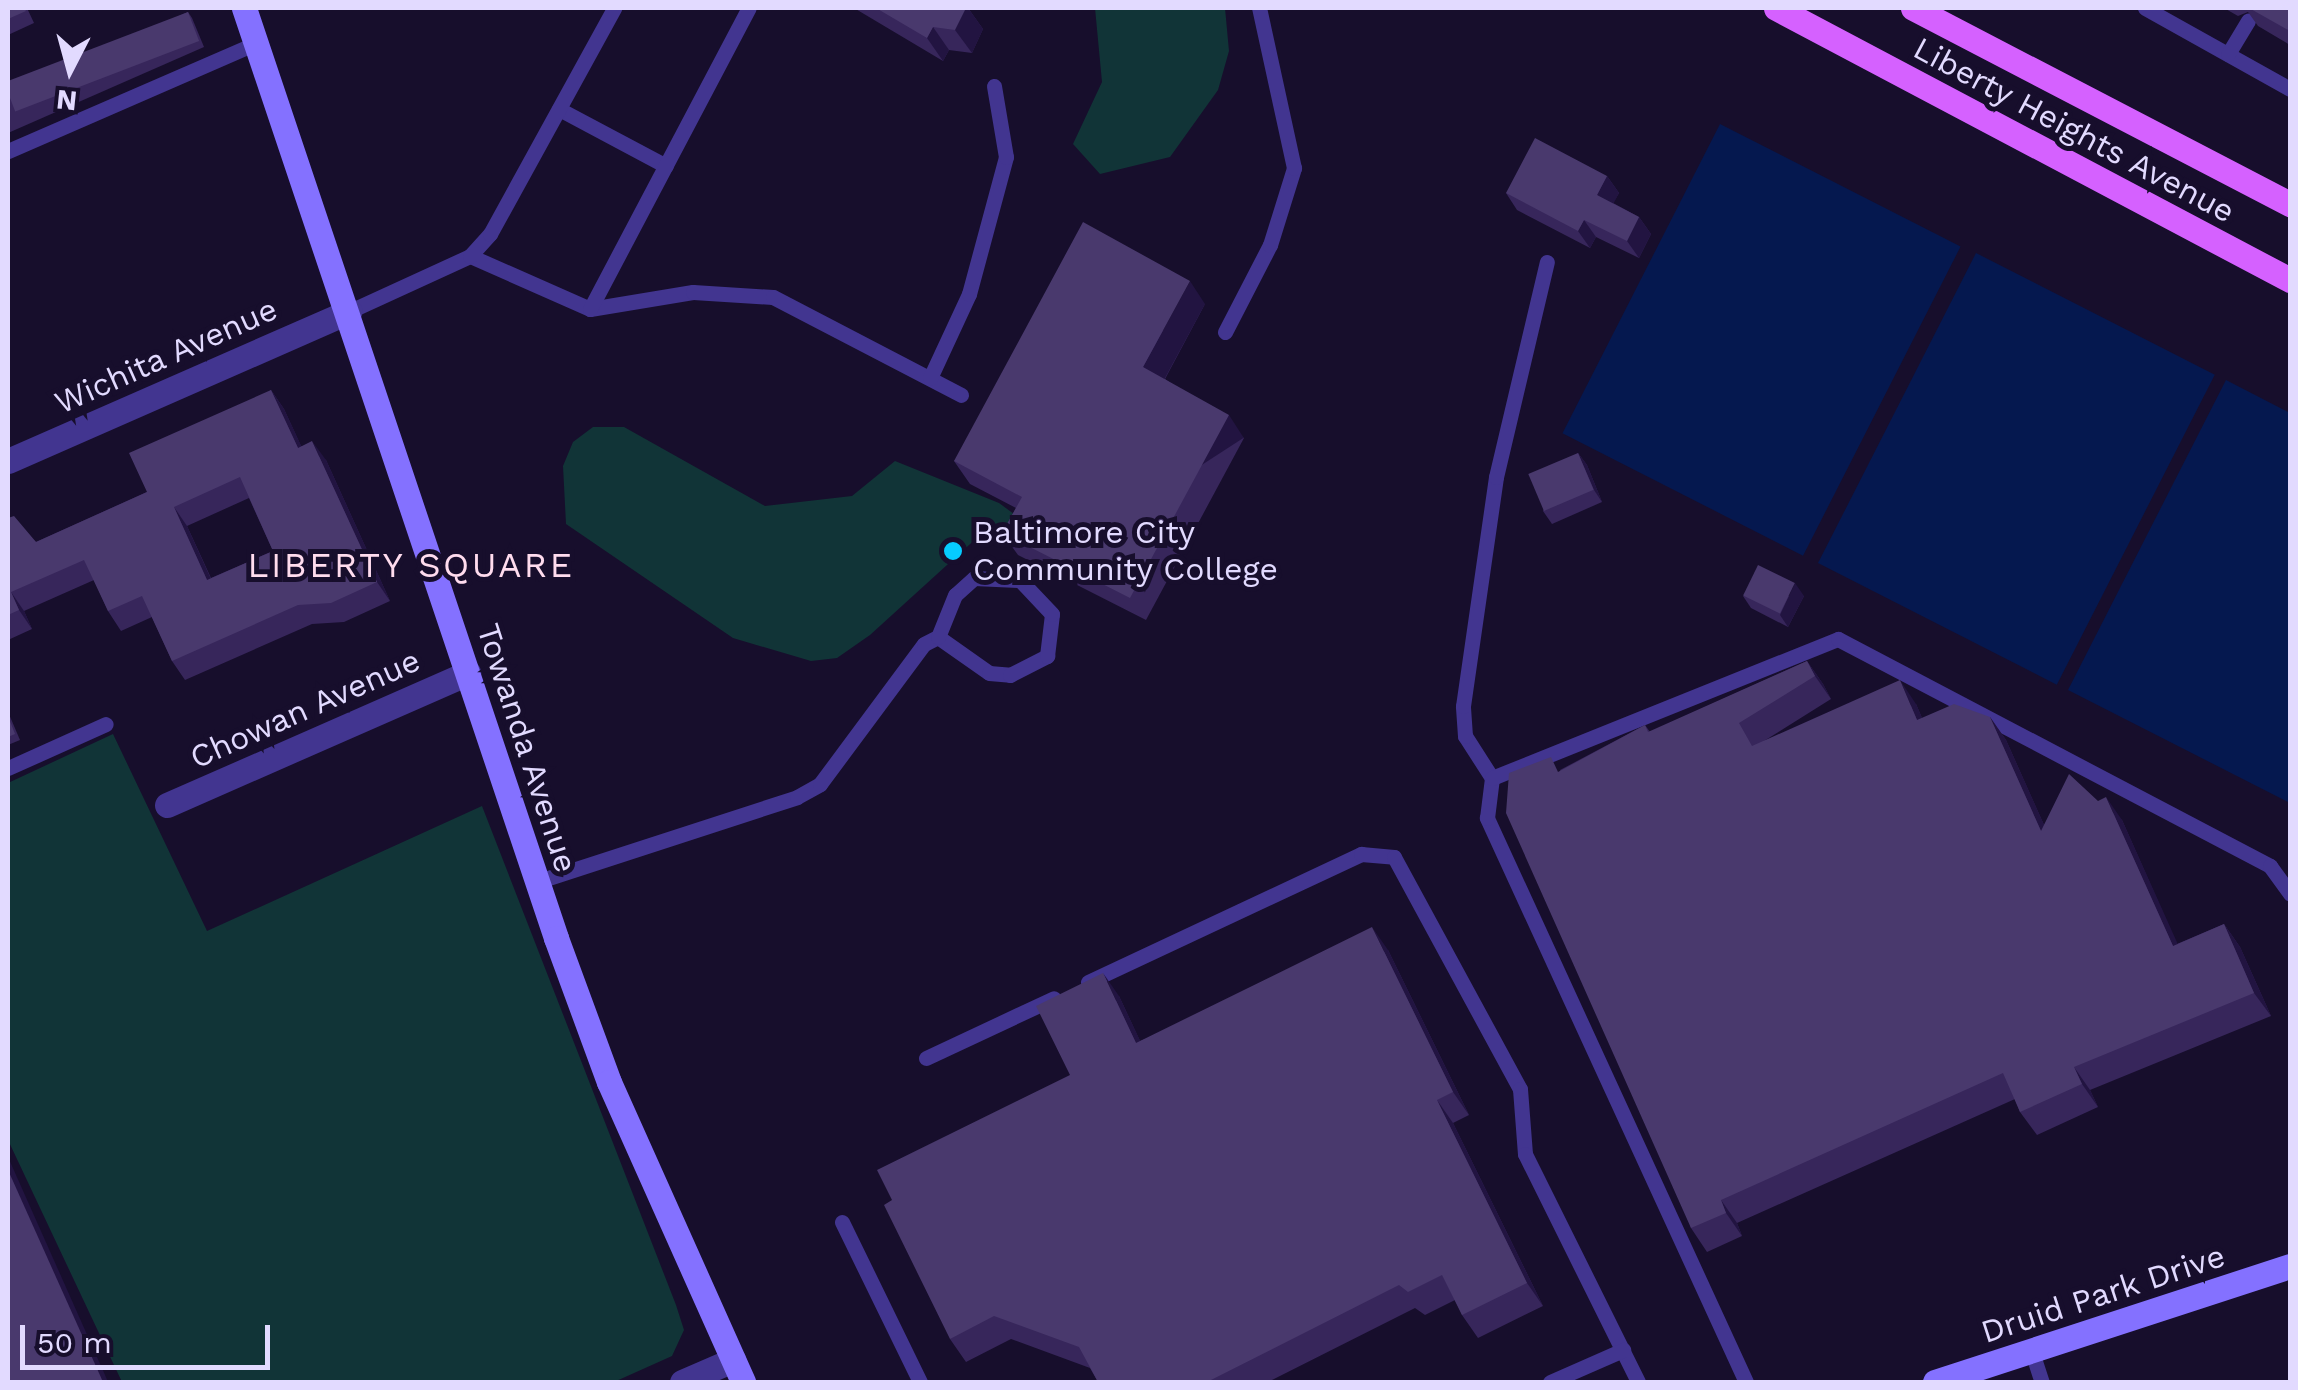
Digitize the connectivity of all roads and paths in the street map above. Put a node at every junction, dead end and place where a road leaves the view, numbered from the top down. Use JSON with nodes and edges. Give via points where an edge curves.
{"nodes":[{"id":1,"x":244,"y":8,"type":"edge"},
{"id":2,"x":614,"y":8,"type":"edge"},
{"id":3,"x":749,"y":8,"type":"edge"},
{"id":4,"x":1259,"y":8,"type":"edge"},
{"id":5,"x":1776,"y":8,"type":"edge"},
{"id":6,"x":1913,"y":8,"type":"edge"},
{"id":7,"x":2145,"y":8,"type":"edge"},
{"id":8,"x":2248,"y":21,"type":"edge"},
{"id":9,"x":256,"y":43,"type":"junction"},
{"id":10,"x":2228,"y":54,"type":"junction"},
{"id":11,"x":994,"y":86,"type":"dead end"},
{"id":12,"x":2290,"y":89,"type":"edge"},
{"id":13,"x":560,"y":109,"type":"junction"},
{"id":14,"x":8,"y":151,"type":"edge"},
{"id":15,"x":666,"y":166,"type":"junction"},
{"id":16,"x":2290,"y":204,"type":"edge"},
{"id":17,"x":470,"y":256,"type":"junction"},
{"id":18,"x":1547,"y":262,"type":"dead end"},
{"id":19,"x":2290,"y":280,"type":"edge"},
{"id":20,"x":590,"y":309,"type":"junction"},
{"id":21,"x":350,"y":311,"type":"junction"},
{"id":22,"x":1225,"y":332,"type":"dead end"},
{"id":23,"x":930,"y":378,"type":"junction"},
{"id":24,"x":961,"y":394,"type":"dead end"},
{"id":25,"x":8,"y":461,"type":"edge"},
{"id":26,"x":938,"y":637,"type":"junction"},
{"id":27,"x":468,"y":673,"type":"junction"},
{"id":28,"x":106,"y":724,"type":"dead end"},
{"id":29,"x":8,"y":768,"type":"edge"},
{"id":30,"x":1492,"y":778,"type":"junction"},
{"id":31,"x":168,"y":805,"type":"dead end"},
{"id":32,"x":536,"y":882,"type":"junction"},
{"id":33,"x":2290,"y":894,"type":"edge"},
{"id":34,"x":926,"y":1058,"type":"dead end"},
{"id":35,"x":842,"y":1222,"type":"dead end"},
{"id":36,"x":2290,"y":1266,"type":"edge"},
{"id":37,"x":1623,"y":1350,"type":"junction"},
{"id":38,"x":2032,"y":1352,"type":"junction"},
{"id":39,"x":738,"y":1371,"type":"edge"},
{"id":40,"x":682,"y":1382,"type":"edge"},
{"id":41,"x":920,"y":1382,"type":"edge"},
{"id":42,"x":1550,"y":1382,"type":"edge"},
{"id":43,"x":1638,"y":1382,"type":"edge"},
{"id":44,"x":1746,"y":1382,"type":"edge"},
{"id":45,"x":1936,"y":1382,"type":"edge"},
{"id":46,"x":2042,"y":1382,"type":"edge"}],
"edges":[{"from":1,"to":9,"type":"street","name":"Towanda Avenue"},
{"from":2,"to":13,"type":"lane"},
{"from":3,"to":15,"type":"lane"},
{"from":4,"to":22,"type":"lane","via":[[1294,168],[1270,245]]},
{"from":5,"to":19,"type":"main road","name":"Liberty Heights Avenue"},
{"from":6,"to":16,"type":"main road","name":"Liberty Heights Avenue"},
{"from":7,"to":10,"type":"lane"},
{"from":8,"to":10,"type":"lane"},
{"from":9,"to":14,"type":"lane"},
{"from":9,"to":21,"type":"street","name":"Towanda Avenue"},
{"from":10,"to":12,"type":"lane"},
{"from":11,"to":23,"type":"lane","via":[[1006,157],[969,294]]},
{"from":13,"to":15,"type":"lane"},
{"from":13,"to":17,"type":"lane"},
{"from":15,"to":20,"type":"lane"},
{"from":17,"to":20,"type":"lane"},
{"from":17,"to":21,"type":"lane"},
{"from":18,"to":30,"type":"lane","via":[[1496,477],[1464,706],[1465,736]]},
{"from":20,"to":23,"type":"lane","via":[[706,291],[774,297]]},
{"from":21,"to":25,"type":"street","name":"Wichita Avenue"},
{"from":21,"to":27,"type":"street","name":"Towanda Avenue"},
{"from":23,"to":24,"type":"lane"},
{"from":26,"to":26,"type":"lane","via":[[989,673],[1010,675],[1047,656],[1052,614],[1020,580],[974,578],[956,595]]},
{"from":26,"to":32,"type":"lane","via":[[911,657],[820,784]]},
{"from":27,"to":31,"type":"street","name":"Chowan Avenue"},
{"from":27,"to":32,"type":"street","name":"Towanda Avenue"},
{"from":28,"to":29,"type":"lane"},
{"from":30,"to":33,"type":"lane","via":[[1838,639],[2270,866]]},
{"from":30,"to":44,"type":"lane","via":[[1487,818]]},
{"from":32,"to":39,"type":"street","name":"Towanda Avenue","via":[[609,1082]]},
{"from":34,"to":37,"type":"lane","via":[[1361,854],[1394,857],[1520,1089],[1524,1154]]},
{"from":35,"to":41,"type":"lane"},
{"from":36,"to":38,"type":"street","name":"Druid Park Drive"},
{"from":37,"to":42,"type":"lane"},
{"from":37,"to":43,"type":"lane"},
{"from":38,"to":45,"type":"street","name":"Druid Park Drive"},
{"from":38,"to":46,"type":"lane"},
{"from":39,"to":40,"type":"street"}]}
